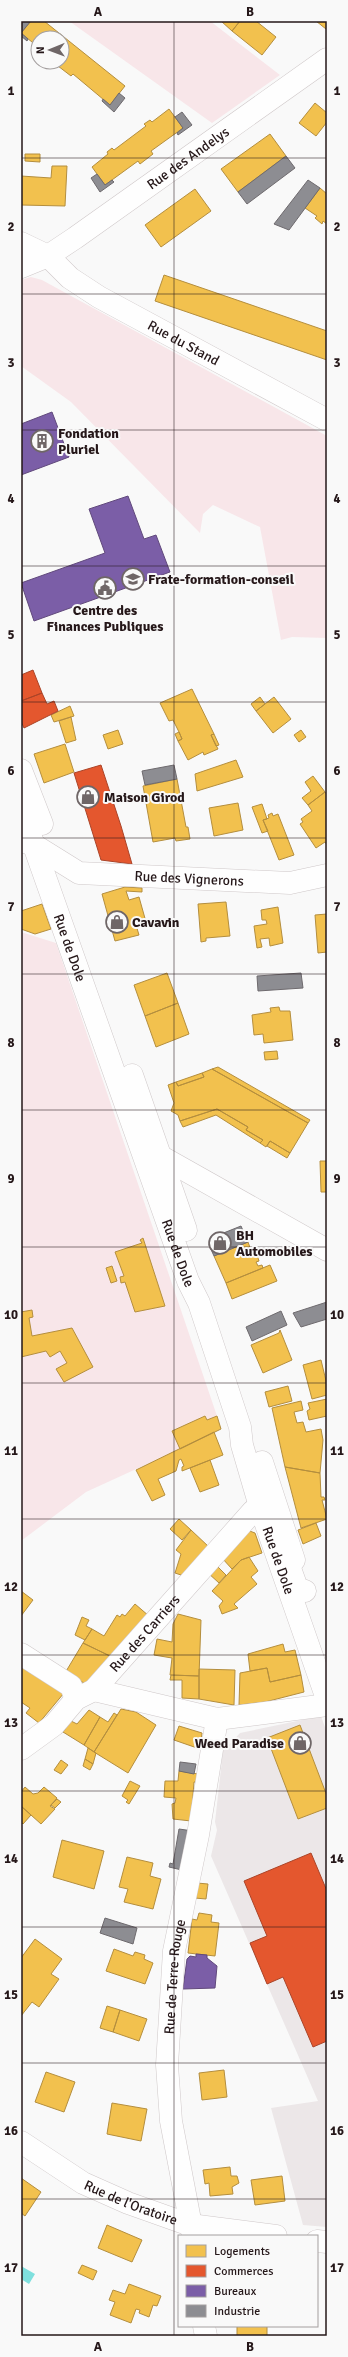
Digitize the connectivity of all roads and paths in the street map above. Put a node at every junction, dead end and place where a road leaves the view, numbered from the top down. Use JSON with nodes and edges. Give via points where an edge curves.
{"nodes":[{"id":1,"x":327,"y":59,"type":"edge"},
{"id":2,"x":21,"y":243,"type":"edge"},
{"id":3,"x":48,"y":256,"type":"junction"},
{"id":4,"x":21,"y":267,"type":"edge"},
{"id":5,"x":327,"y":420,"type":"edge"},
{"id":6,"x":21,"y":770,"type":"edge"},
{"id":7,"x":21,"y":809,"type":"edge"},
{"id":8,"x":28,"y":843,"type":"edge"},
{"id":9,"x":54,"y":857,"type":"junction"},
{"id":10,"x":327,"y":875,"type":"edge"},
{"id":11,"x":128,"y":1108,"type":"junction"},
{"id":12,"x":162,"y":1157,"type":"junction"},
{"id":13,"x":327,"y":1250,"type":"edge"},
{"id":14,"x":261,"y":1510,"type":"junction"},
{"id":15,"x":304,"y":1591,"type":"junction"},
{"id":16,"x":21,"y":1654,"type":"edge"},
{"id":17,"x":327,"y":1654,"type":"edge"},
{"id":18,"x":85,"y":1694,"type":"junction"},
{"id":19,"x":327,"y":1699,"type":"edge"},
{"id":20,"x":327,"y":1705,"type":"edge"},
{"id":21,"x":217,"y":1719,"type":"junction"},
{"id":22,"x":21,"y":1749,"type":"edge"},
{"id":23,"x":21,"y":2142,"type":"edge"},
{"id":24,"x":191,"y":2231,"type":"edge"},
{"id":25,"x":259,"y":2235,"type":"edge"}],
"edges":[{"from":1,"to":3,"type":"street","name":"Rue des Andelys"},
{"from":2,"to":3,"type":"street","name":"Rue du Stand"},
{"from":3,"to":4,"type":"street","name":"Rue des Andelys"},
{"from":3,"to":5,"type":"street","name":"Rue du Stand","via":[[70,278],[99,297]]},
{"from":6,"to":9,"type":"street","name":"Rue de Dole"},
{"from":7,"to":8,"type":"street","name":"Rue de Dole"},
{"from":8,"to":9,"type":"street","name":"Rue des Vignerons"},
{"from":8,"to":11,"type":"street","name":"Rue de Dole"},
{"from":9,"to":10,"type":"street","name":"Rue des Vignerons","via":[[79,873],[290,883]]},
{"from":9,"to":12,"type":"street","name":"Rue de Dole"},
{"from":11,"to":12,"type":"street","via":[[146,1145]]},
{"from":11,"to":14,"type":"street","name":"Rue de Dole","via":[[188,1281],[199,1303],[240,1427],[242,1445]]},
{"from":12,"to":13,"type":"street"},
{"from":12,"to":15,"type":"street","name":"Rue de Dole"},
{"from":14,"to":15,"type":"street","via":[[272,1516],[297,1588]]},
{"from":14,"to":18,"type":"street","name":"Rue des Carriers","via":[[250,1514]]},
{"from":14,"to":19,"type":"street","name":"Rue de Dole"},
{"from":15,"to":17,"type":"street","name":"Rue de Dole"},
{"from":16,"to":18,"type":"street"},
{"from":18,"to":21,"type":"street"},
{"from":18,"to":22,"type":"street","name":"Rue des Carriers","via":[[54,1725]]},
{"from":20,"to":21,"type":"street"},
{"from":21,"to":24,"type":"street","name":"Rue de Terre-Rouge","via":[[198,1835],[174,1951],[169,2042],[171,2120]]},
{"from":23,"to":24,"type":"street","name":"Rue de l'Oratoire","via":[[83,2183]]},
{"from":24,"to":25,"type":"street","name":"Rue de l'Oratoire"}]}
